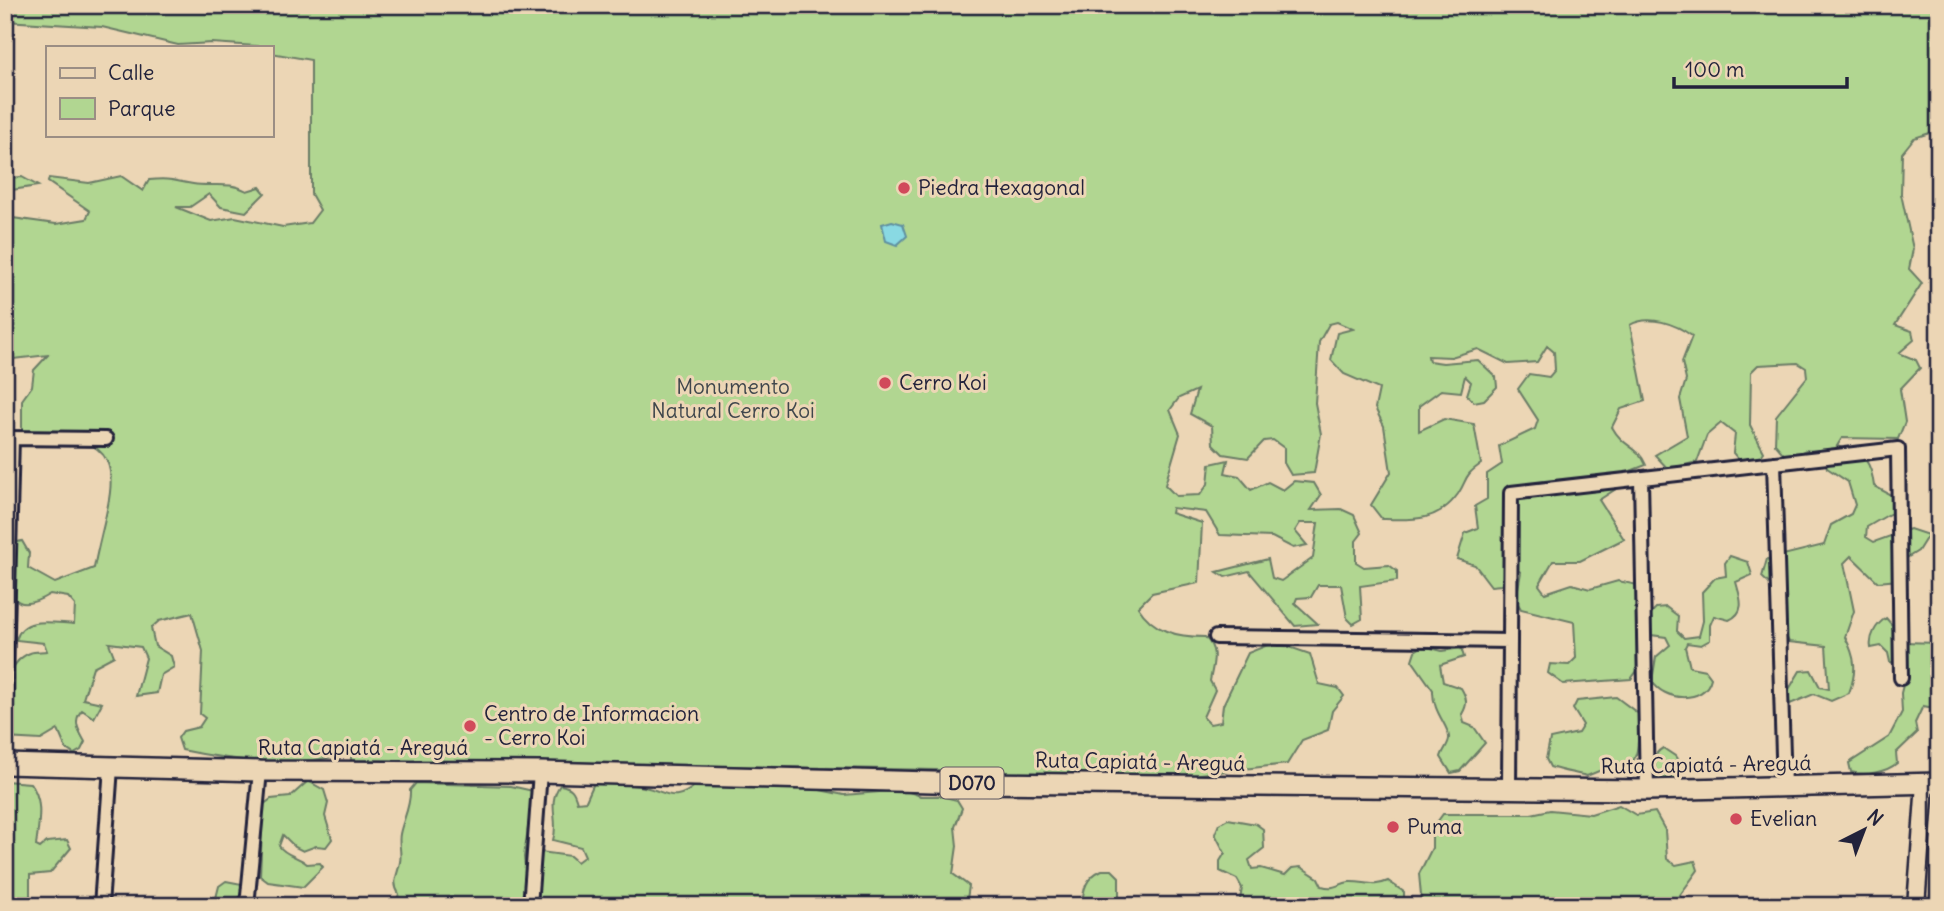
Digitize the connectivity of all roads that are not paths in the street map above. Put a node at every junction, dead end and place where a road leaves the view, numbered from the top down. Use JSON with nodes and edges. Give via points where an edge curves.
{"nodes":[{"id":1,"x":9,"y":438,"type":"edge"},
{"id":2,"x":106,"y":439,"type":"dead end"},
{"id":3,"x":1773,"y":463,"type":"junction"},
{"id":4,"x":1641,"y":478,"type":"junction"},
{"id":5,"x":1216,"y":637,"type":"dead end"},
{"id":6,"x":1510,"y":641,"type":"junction"},
{"id":7,"x":1901,"y":678,"type":"dead end"},
{"id":8,"x":5,"y":707,"type":"edge"},
{"id":9,"x":5,"y":764,"type":"edge"},
{"id":10,"x":111,"y":767,"type":"junction"},
{"id":11,"x":260,"y":771,"type":"junction"},
{"id":12,"x":540,"y":772,"type":"junction"},
{"id":13,"x":1932,"y":783,"type":"edge"},
{"id":14,"x":1784,"y":787,"type":"junction"},
{"id":15,"x":1509,"y":788,"type":"junction"},
{"id":16,"x":1647,"y":790,"type":"junction"},
{"id":17,"x":101,"y":906,"type":"edge"},
{"id":18,"x":247,"y":906,"type":"edge"},
{"id":19,"x":530,"y":906,"type":"edge"},
{"id":20,"x":1916,"y":906,"type":"edge"}],
"edges":[{"from":1,"to":2,"type":"street"},
{"from":1,"to":8,"type":"street"},
{"from":3,"to":4,"type":"street"},
{"from":3,"to":7,"type":"street","via":[[1898,449]]},
{"from":3,"to":14,"type":"street"},
{"from":4,"to":6,"type":"street","via":[[1511,493]]},
{"from":4,"to":16,"type":"street"},
{"from":5,"to":6,"type":"street"},
{"from":6,"to":15,"type":"street"},
{"from":9,"to":10,"type":"main road","name":"Ruta Capiatá - Areguá","number":"D070"},
{"from":10,"to":11,"type":"main road","name":"Ruta Capiatá - Areguá","number":"D070"},
{"from":10,"to":17,"type":"street"},
{"from":11,"to":12,"type":"main road","name":"Ruta Capiatá - Areguá","number":"D070"},
{"from":11,"to":18,"type":"street"},
{"from":12,"to":15,"type":"main road","name":"Ruta Capiatá - Areguá","number":"D070","via":[[972,783]]},
{"from":12,"to":19,"type":"street"},
{"from":13,"to":14,"type":"main road","name":"Ruta Capiatá - Areguá","number":"D070"},
{"from":13,"to":20,"type":"street"},
{"from":14,"to":16,"type":"main road","name":"Ruta Capiatá - Areguá","number":"D070"},
{"from":15,"to":16,"type":"main road","name":"Ruta Capiatá - Areguá","number":"D070"}]}
